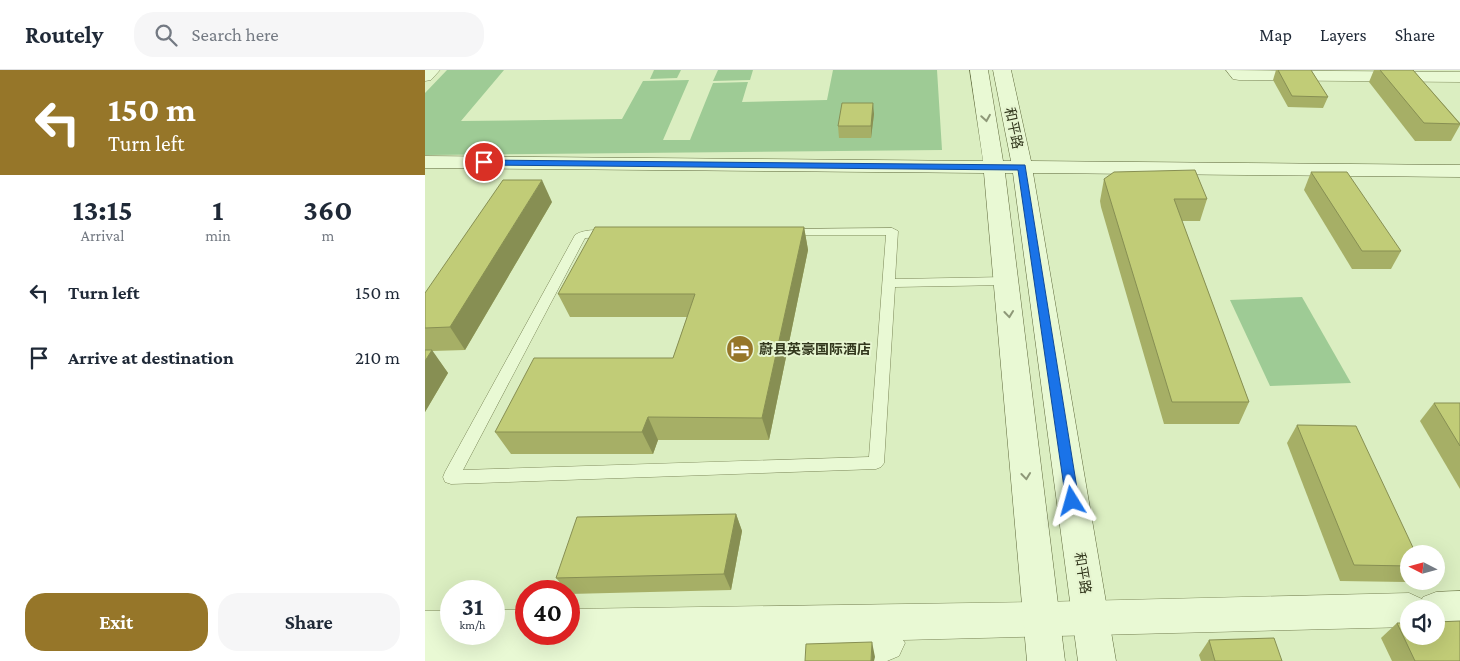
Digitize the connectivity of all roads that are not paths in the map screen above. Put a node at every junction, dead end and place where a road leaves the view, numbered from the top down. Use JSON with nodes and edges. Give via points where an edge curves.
{"nodes":[{"id":1,"x":431,"y":70,"type":"edge"},
{"id":2,"x":979,"y":70,"type":"edge"},
{"id":3,"x":1002,"y":70,"type":"edge"},
{"id":4,"x":1235,"y":70,"type":"edge"},
{"id":5,"x":425,"y":76,"type":"edge"},
{"id":6,"x":1460,"y":78,"type":"edge"},
{"id":7,"x":425,"y":162,"type":"edge"},
{"id":8,"x":994,"y":167,"type":"junction"},
{"id":9,"x":1022,"y":167,"type":"junction"},
{"id":10,"x":1460,"y":171,"type":"edge"},
{"id":11,"x":776,"y":232,"type":"edge"},
{"id":12,"x":620,"y":234,"type":"edge"},
{"id":13,"x":1006,"y":281,"type":"junction"},
{"id":14,"x":889,"y":283,"type":"junction"},
{"id":15,"x":1460,"y":608,"type":"edge"},
{"id":16,"x":1445,"y":609,"type":"edge"},
{"id":17,"x":1400,"y":610,"type":"edge"},
{"id":18,"x":1090,"y":619,"type":"junction"},
{"id":19,"x":1041,"y":620,"type":"junction"},
{"id":20,"x":580,"y":627,"type":"edge"},
{"id":21,"x":886,"y":642,"type":"dead end"},
{"id":22,"x":433,"y":645,"type":"edge"},
{"id":23,"x":790,"y":653,"type":"edge"},
{"id":24,"x":622,"y":655,"type":"edge"},
{"id":25,"x":1046,"y":661,"type":"edge"},
{"id":26,"x":1097,"y":661,"type":"edge"}],
"edges":[{"from":1,"to":5,"type":"street"},
{"from":2,"to":8,"type":"street","name":"和平路","one_way":true},
{"from":3,"to":9,"type":"street","name":"和平路"},
{"from":4,"to":6,"type":"street","via":[[1239,75]]},
{"from":7,"to":8,"type":"street"},
{"from":8,"to":9,"type":"street"},
{"from":8,"to":13,"type":"street","name":"和平路"},
{"from":9,"to":10,"type":"street"},
{"from":9,"to":18,"type":"street","name":"和平路"},
{"from":11,"to":14,"type":"lane","via":[[892,231]]},
{"from":12,"to":14,"type":"lane","via":[[581,234],[451,478],[876,463]]},
{"from":13,"to":14,"type":"lane"},
{"from":13,"to":19,"type":"street","name":"和平路","one_way":true},
{"from":15,"to":16,"type":"street"},
{"from":17,"to":18,"type":"street"},
{"from":18,"to":19,"type":"street"},
{"from":18,"to":26,"type":"street","name":"和平路"},
{"from":19,"to":20,"type":"street"},
{"from":19,"to":25,"type":"street","name":"和平路"},
{"from":21,"to":23,"type":"street"},
{"from":22,"to":24,"type":"street"},
{"from":23,"to":24,"type":"street"}]}
